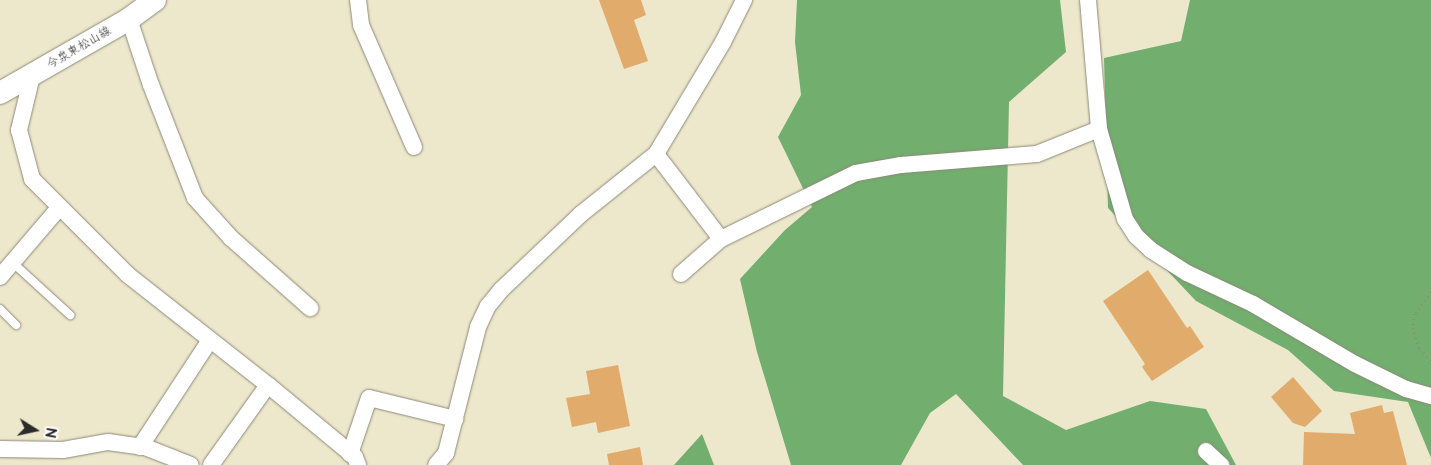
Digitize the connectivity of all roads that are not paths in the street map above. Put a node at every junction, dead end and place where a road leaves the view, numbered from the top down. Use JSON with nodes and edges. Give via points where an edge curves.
{"nodes":[{"id":1,"x":155,"y":0,"type":"edge"},
{"id":2,"x":358,"y":0,"type":"edge"},
{"id":3,"x":744,"y":0,"type":"edge"},
{"id":4,"x":1088,"y":0,"type":"edge"},
{"id":5,"x":129,"y":19,"type":"junction"},
{"id":6,"x":32,"y":76,"type":"junction"},
{"id":7,"x":0,"y":93,"type":"edge"},
{"id":8,"x":1099,"y":129,"type":"junction"},
{"id":9,"x":414,"y":147,"type":"dead end"},
{"id":10,"x":656,"y":154,"type":"junction"},
{"id":11,"x":59,"y":208,"type":"junction"},
{"id":12,"x":721,"y":239,"type":"junction"},
{"id":13,"x":12,"y":262,"type":"junction"},
{"id":14,"x":681,"y":274,"type":"dead end"},
{"id":15,"x":0,"y":277,"type":"edge"},
{"id":16,"x":310,"y":308,"type":"dead end"},
{"id":17,"x":0,"y":309,"type":"edge"},
{"id":18,"x":70,"y":315,"type":"dead end"},
{"id":19,"x":16,"y":325,"type":"dead end"},
{"id":20,"x":210,"y":340,"type":"junction"},
{"id":21,"x":268,"y":384,"type":"junction"},
{"id":22,"x":1431,"y":396,"type":"edge"},
{"id":23,"x":455,"y":419,"type":"junction"},
{"id":24,"x":140,"y":446,"type":"junction"},
{"id":25,"x":0,"y":449,"type":"edge"},
{"id":26,"x":1206,"y":451,"type":"dead end"},
{"id":27,"x":354,"y":460,"type":"edge"},
{"id":28,"x":191,"y":465,"type":"edge"},
{"id":29,"x":211,"y":465,"type":"edge"},
{"id":30,"x":436,"y":465,"type":"edge"},
{"id":31,"x":1222,"y":465,"type":"edge"}],
"edges":[{"from":1,"to":5,"type":"main road","name":"今泉東松山線"},
{"from":2,"to":9,"type":"street","via":[[361,25]]},
{"from":3,"to":10,"type":"street","via":[[723,42]]},
{"from":4,"to":8,"type":"street"},
{"from":5,"to":6,"type":"main road","name":"今泉東松山線"},
{"from":5,"to":16,"type":"street","via":[[195,198],[231,238]]},
{"from":6,"to":7,"type":"main road","name":"今泉東松山線"},
{"from":6,"to":11,"type":"street","via":[[19,130],[32,178]]},
{"from":8,"to":12,"type":"street","via":[[1037,154],[901,165],[856,173]]},
{"from":8,"to":22,"type":"street","via":[[1125,219],[1151,250],[1187,273],[1253,304],[1355,364],[1406,389]]},
{"from":10,"to":12,"type":"street"},
{"from":10,"to":23,"type":"street","via":[[581,214],[488,306],[478,327]]},
{"from":11,"to":13,"type":"street"},
{"from":11,"to":20,"type":"street","via":[[128,275]]},
{"from":12,"to":14,"type":"street"},
{"from":13,"to":15,"type":"street"},
{"from":13,"to":18,"type":"lane"},
{"from":17,"to":19,"type":"lane"},
{"from":20,"to":21,"type":"street"},
{"from":20,"to":24,"type":"street"},
{"from":21,"to":27,"type":"street"},
{"from":21,"to":29,"type":"street"},
{"from":23,"to":27,"type":"street","via":[[369,398]]},
{"from":23,"to":30,"type":"street","via":[[446,453]]},
{"from":24,"to":25,"type":"street","via":[[108,442],[63,450]]},
{"from":24,"to":28,"type":"street"},
{"from":26,"to":31,"type":"street"}]}
